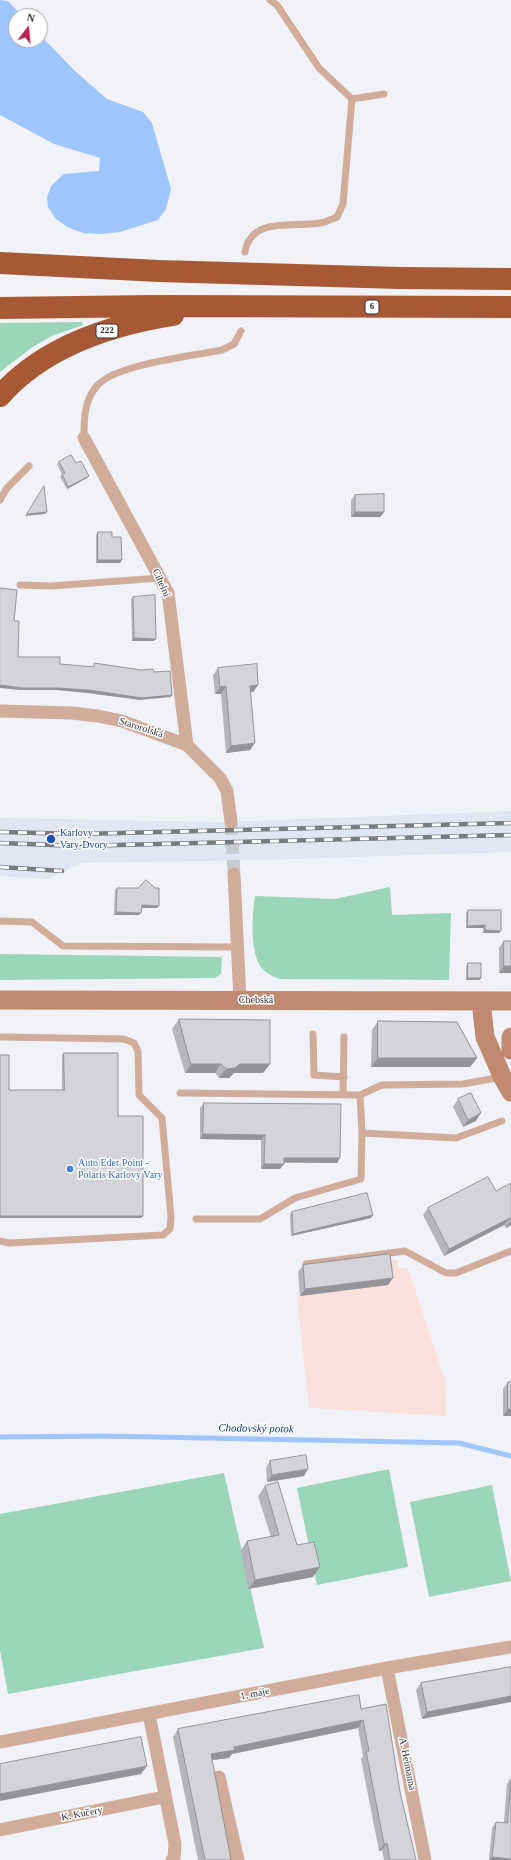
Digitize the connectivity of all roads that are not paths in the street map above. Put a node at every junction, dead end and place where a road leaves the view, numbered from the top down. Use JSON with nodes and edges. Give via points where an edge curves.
{"nodes":[{"id":1,"x":270,"y":0,"type":"edge"},
{"id":2,"x":384,"y":94,"type":"dead end"},
{"id":3,"x":352,"y":99,"type":"junction"},
{"id":4,"x":245,"y":252,"type":"dead end"},
{"id":5,"x":0,"y":263,"type":"edge"},
{"id":6,"x":159,"y":271,"type":"junction"},
{"id":7,"x":0,"y":277,"type":"edge"},
{"id":8,"x":511,"y":279,"type":"edge"},
{"id":9,"x":232,"y":307,"type":"junction"},
{"id":10,"x":511,"y":307,"type":"edge"},
{"id":11,"x":0,"y":308,"type":"edge"},
{"id":12,"x":241,"y":331,"type":"dead end"},
{"id":13,"x":0,"y":396,"type":"edge"},
{"id":14,"x":84,"y":438,"type":"joint"},
{"id":15,"x":29,"y":466,"type":"dead end"},
{"id":16,"x":0,"y":500,"type":"edge"},
{"id":17,"x":160,"y":578,"type":"junction"},
{"id":18,"x":20,"y":585,"type":"dead end"},
{"id":19,"x":0,"y":711,"type":"edge"},
{"id":20,"x":187,"y":745,"type":"junction"},
{"id":21,"x":231,"y":822,"type":"tunnel mouth"},
{"id":22,"x":234,"y":874,"type":"tunnel mouth"},
{"id":23,"x":0,"y":921,"type":"edge"},
{"id":24,"x":237,"y":947,"type":"junction"},
{"id":25,"x":0,"y":1000,"type":"edge"},
{"id":26,"x":240,"y":1000,"type":"junction"},
{"id":27,"x":481,"y":1001,"type":"junction"},
{"id":28,"x":511,"y":1001,"type":"edge"},
{"id":29,"x":313,"y":1034,"type":"dead end"},
{"id":30,"x":0,"y":1037,"type":"edge"},
{"id":31,"x":344,"y":1037,"type":"dead end"},
{"id":32,"x":511,"y":1037,"type":"edge"},
{"id":33,"x":511,"y":1050,"type":"edge"},
{"id":34,"x":344,"y":1077,"type":"junction"},
{"id":35,"x":506,"y":1084,"type":"edge"},
{"id":36,"x":180,"y":1092,"type":"dead end"},
{"id":37,"x":343,"y":1095,"type":"junction"},
{"id":38,"x":360,"y":1095,"type":"junction"},
{"id":39,"x":502,"y":1121,"type":"dead end"},
{"id":40,"x":362,"y":1133,"type":"junction"},
{"id":41,"x":196,"y":1219,"type":"dead end"},
{"id":42,"x":0,"y":1241,"type":"edge"},
{"id":43,"x":511,"y":1250,"type":"edge"},
{"id":44,"x":306,"y":1264,"type":"edge"},
{"id":45,"x":511,"y":1647,"type":"edge"},
{"id":46,"x":387,"y":1668,"type":"junction"},
{"id":47,"x":149,"y":1714,"type":"junction"},
{"id":48,"x":0,"y":1742,"type":"edge"},
{"id":49,"x":220,"y":1777,"type":"dead end"},
{"id":50,"x":164,"y":1797,"type":"junction"},
{"id":51,"x":0,"y":1830,"type":"edge"},
{"id":52,"x":172,"y":1860,"type":"edge"},
{"id":53,"x":238,"y":1860,"type":"edge"},
{"id":54,"x":425,"y":1860,"type":"edge"}],
"edges":[{"from":1,"to":3,"type":"lane","via":[[277,5],[319,68]]},
{"from":2,"to":3,"type":"lane"},
{"from":3,"to":4,"type":"lane","via":[[344,204],[337,217],[321,223],[271,226],[254,233],[247,242]]},
{"from":5,"to":6,"type":"highway"},
{"from":6,"to":7,"type":"highway"},
{"from":6,"to":8,"type":"highway"},
{"from":9,"to":10,"type":"highway","number":"6"},
{"from":9,"to":11,"type":"highway","number":"6"},
{"from":9,"to":13,"type":"highway","number":"222","via":[[155,318],[95,334],[55,352],[10,384]]},
{"from":12,"to":14,"type":"lane","via":[[234,344],[222,350],[112,374],[97,386],[87,404]]},
{"from":14,"to":17,"type":"street","name":"Cihelní"},
{"from":15,"to":16,"type":"lane","via":[[7,488]]},
{"from":17,"to":18,"type":"lane","via":[[51,586]]},
{"from":17,"to":20,"type":"street","name":"Cihelní","via":[[168,593]]},
{"from":19,"to":20,"type":"street","name":"Starorolská","via":[[98,716],[122,721]]},
{"from":20,"to":21,"type":"street","name":"Starorolská","via":[[220,778],[227,791]]},
{"from":22,"to":24,"type":"street"},
{"from":23,"to":24,"type":"lane","via":[[32,922],[63,946]]},
{"from":24,"to":26,"type":"street"},
{"from":25,"to":26,"type":"street","name":"Chebská"},
{"from":26,"to":27,"type":"street","name":"Chebská"},
{"from":27,"to":28,"type":"street","name":"Chebská"},
{"from":27,"to":35,"type":"street","via":[[485,1037]]},
{"from":29,"to":34,"type":"lane","via":[[314,1075]]},
{"from":30,"to":42,"type":"lane","via":[[124,1039],[134,1043],[138,1051],[139,1095],[162,1118],[171,1217],[170,1229],[163,1236],[9,1243]]},
{"from":31,"to":34,"type":"lane"},
{"from":32,"to":33,"type":"street"},
{"from":34,"to":37,"type":"lane"},
{"from":35,"to":38,"type":"lane","via":[[382,1085]]},
{"from":36,"to":37,"type":"lane"},
{"from":37,"to":38,"type":"lane"},
{"from":38,"to":40,"type":"lane"},
{"from":39,"to":40,"type":"lane","via":[[456,1138]]},
{"from":40,"to":41,"type":"lane","via":[[361,1179],[295,1198],[260,1219]]},
{"from":43,"to":44,"type":"lane","via":[[456,1274],[446,1273],[405,1251]]},
{"from":45,"to":46,"type":"street","name":"1. máje"},
{"from":46,"to":47,"type":"street","name":"1. máje"},
{"from":46,"to":54,"type":"street","name":"A. Heimanna"},
{"from":47,"to":48,"type":"street","name":"1. máje"},
{"from":47,"to":50,"type":"street"},
{"from":49,"to":53,"type":"street"},
{"from":50,"to":51,"type":"street","name":"K. Kučery"},
{"from":50,"to":52,"type":"street","via":[[175,1844]]}]}
